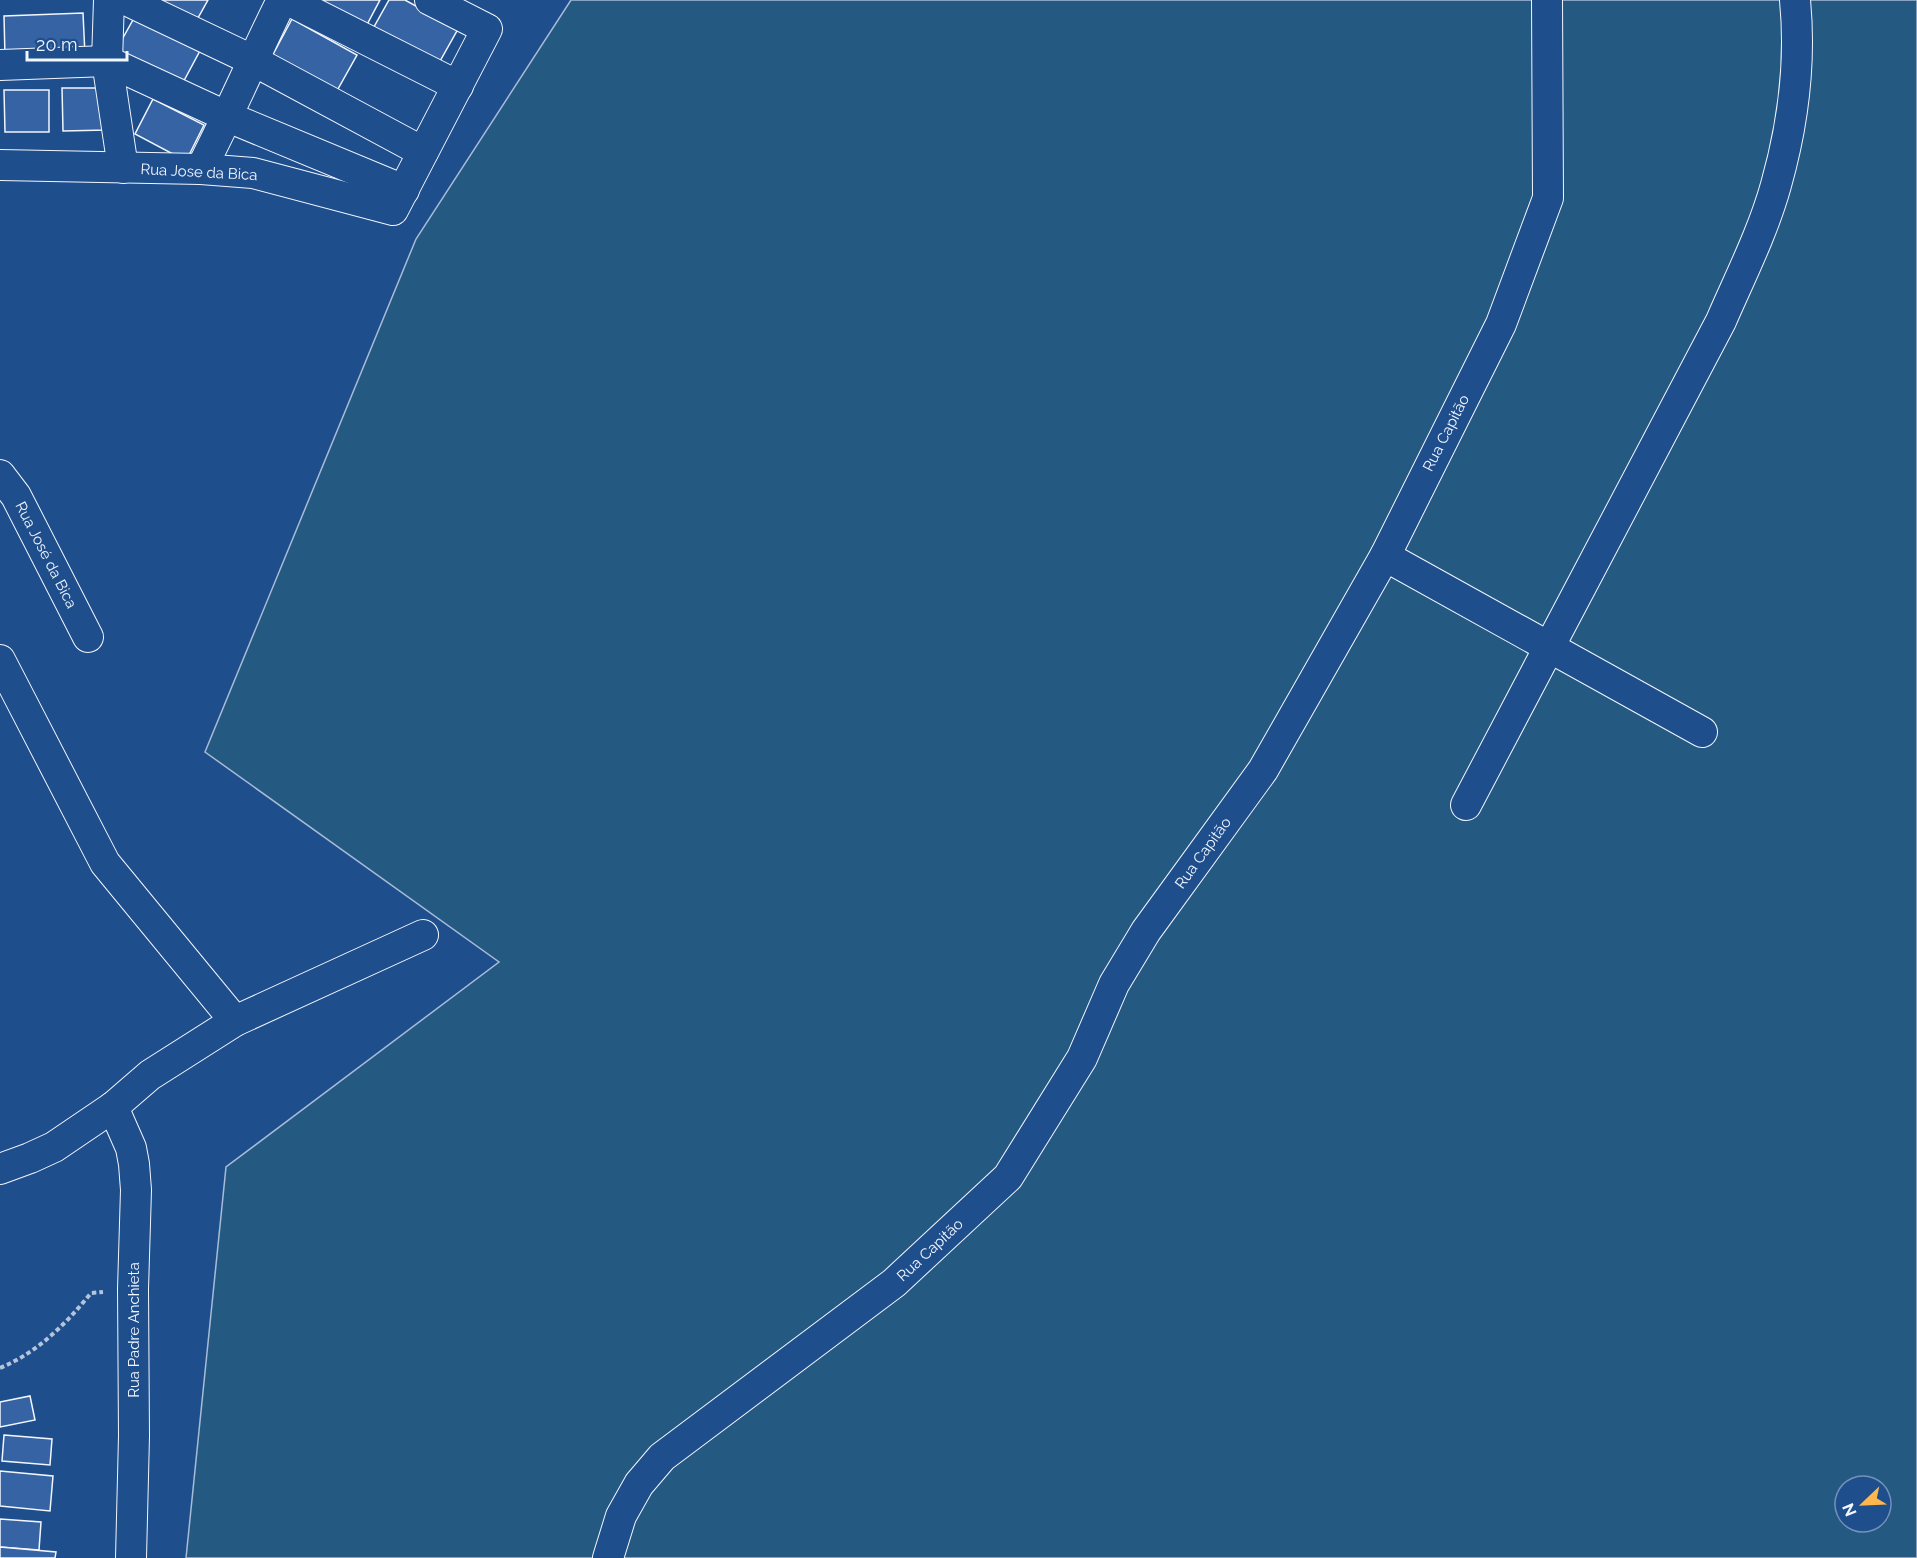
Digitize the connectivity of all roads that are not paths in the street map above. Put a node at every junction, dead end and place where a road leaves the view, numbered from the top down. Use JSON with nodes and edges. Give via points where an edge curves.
{"nodes":[{"id":1,"x":109,"y":0,"type":"edge"},
{"id":2,"x":126,"y":0,"type":"edge"},
{"id":3,"x":282,"y":0,"type":"edge"},
{"id":4,"x":288,"y":0,"type":"edge"},
{"id":5,"x":430,"y":0,"type":"edge"},
{"id":6,"x":1547,"y":0,"type":"edge"},
{"id":7,"x":1795,"y":0,"type":"edge"},
{"id":8,"x":252,"y":60,"type":"junction"},
{"id":9,"x":107,"y":61,"type":"junction"},
{"id":10,"x":0,"y":64,"type":"edge"},
{"id":11,"x":458,"y":86,"type":"junction"},
{"id":12,"x":228,"y":117,"type":"junction"},
{"id":13,"x":423,"y":152,"type":"junction"},
{"id":14,"x":0,"y":165,"type":"edge"},
{"id":15,"x":123,"y":168,"type":"junction"},
{"id":16,"x":201,"y":169,"type":"junction"},
{"id":17,"x":399,"y":200,"type":"junction"},
{"id":18,"x":0,"y":475,"type":"edge"},
{"id":19,"x":1385,"y":556,"type":"junction"},
{"id":20,"x":88,"y":637,"type":"dead end"},
{"id":21,"x":1548,"y":647,"type":"junction"},
{"id":22,"x":0,"y":660,"type":"edge"},
{"id":23,"x":1702,"y":732,"type":"dead end"},
{"id":24,"x":1466,"y":805,"type":"dead end"},
{"id":25,"x":423,"y":935,"type":"dead end"},
{"id":26,"x":235,"y":1021,"type":"junction"},
{"id":27,"x":113,"y":1107,"type":"junction"},
{"id":28,"x":0,"y":1169,"type":"edge"},
{"id":29,"x":131,"y":1558,"type":"edge"},
{"id":30,"x":608,"y":1558,"type":"edge"}],
"edges":[{"from":1,"to":9,"type":"street"},
{"from":2,"to":8,"type":"street"},
{"from":3,"to":8,"type":"street"},
{"from":4,"to":11,"type":"street"},
{"from":5,"to":11,"type":"street","via":[[487,29]]},
{"from":6,"to":19,"type":"street","name":"Rua Capitão","via":[[1548,198],[1501,324]]},
{"from":7,"to":21,"type":"street","via":[[1797,70],[1789,127],[1776,186],[1753,249],[1721,321]]},
{"from":8,"to":12,"type":"street"},
{"from":8,"to":13,"type":"street"},
{"from":9,"to":10,"type":"street"},
{"from":9,"to":12,"type":"street"},
{"from":9,"to":15,"type":"street"},
{"from":11,"to":13,"type":"street"},
{"from":12,"to":16,"type":"street"},
{"from":12,"to":17,"type":"street"},
{"from":13,"to":17,"type":"street"},
{"from":14,"to":15,"type":"street","name":"Rua Jose da Bica"},
{"from":15,"to":16,"type":"street","name":"Rua Jose da Bica"},
{"from":16,"to":17,"type":"street","name":"Rua Jose da Bica","via":[[253,173]]},
{"from":18,"to":20,"type":"street","name":"Rua José da Bica","via":[[15,496]]},
{"from":19,"to":21,"type":"street"},
{"from":19,"to":30,"type":"street","name":"Rua Capitão","via":[[1263,770],[1114,984],[1082,1058],[1008,1177],[894,1283],[662,1457],[639,1484],[621,1516]]},
{"from":21,"to":23,"type":"street"},
{"from":21,"to":24,"type":"street"},
{"from":22,"to":26,"type":"street","via":[[105,863]]},
{"from":25,"to":26,"type":"street"},
{"from":26,"to":27,"type":"street","via":[[150,1075]]},
{"from":27,"to":28,"type":"street","via":[[54,1147]]},
{"from":27,"to":29,"type":"street","name":"Rua Padre Anchieta","via":[[131,1148],[136,1190]]}]}
